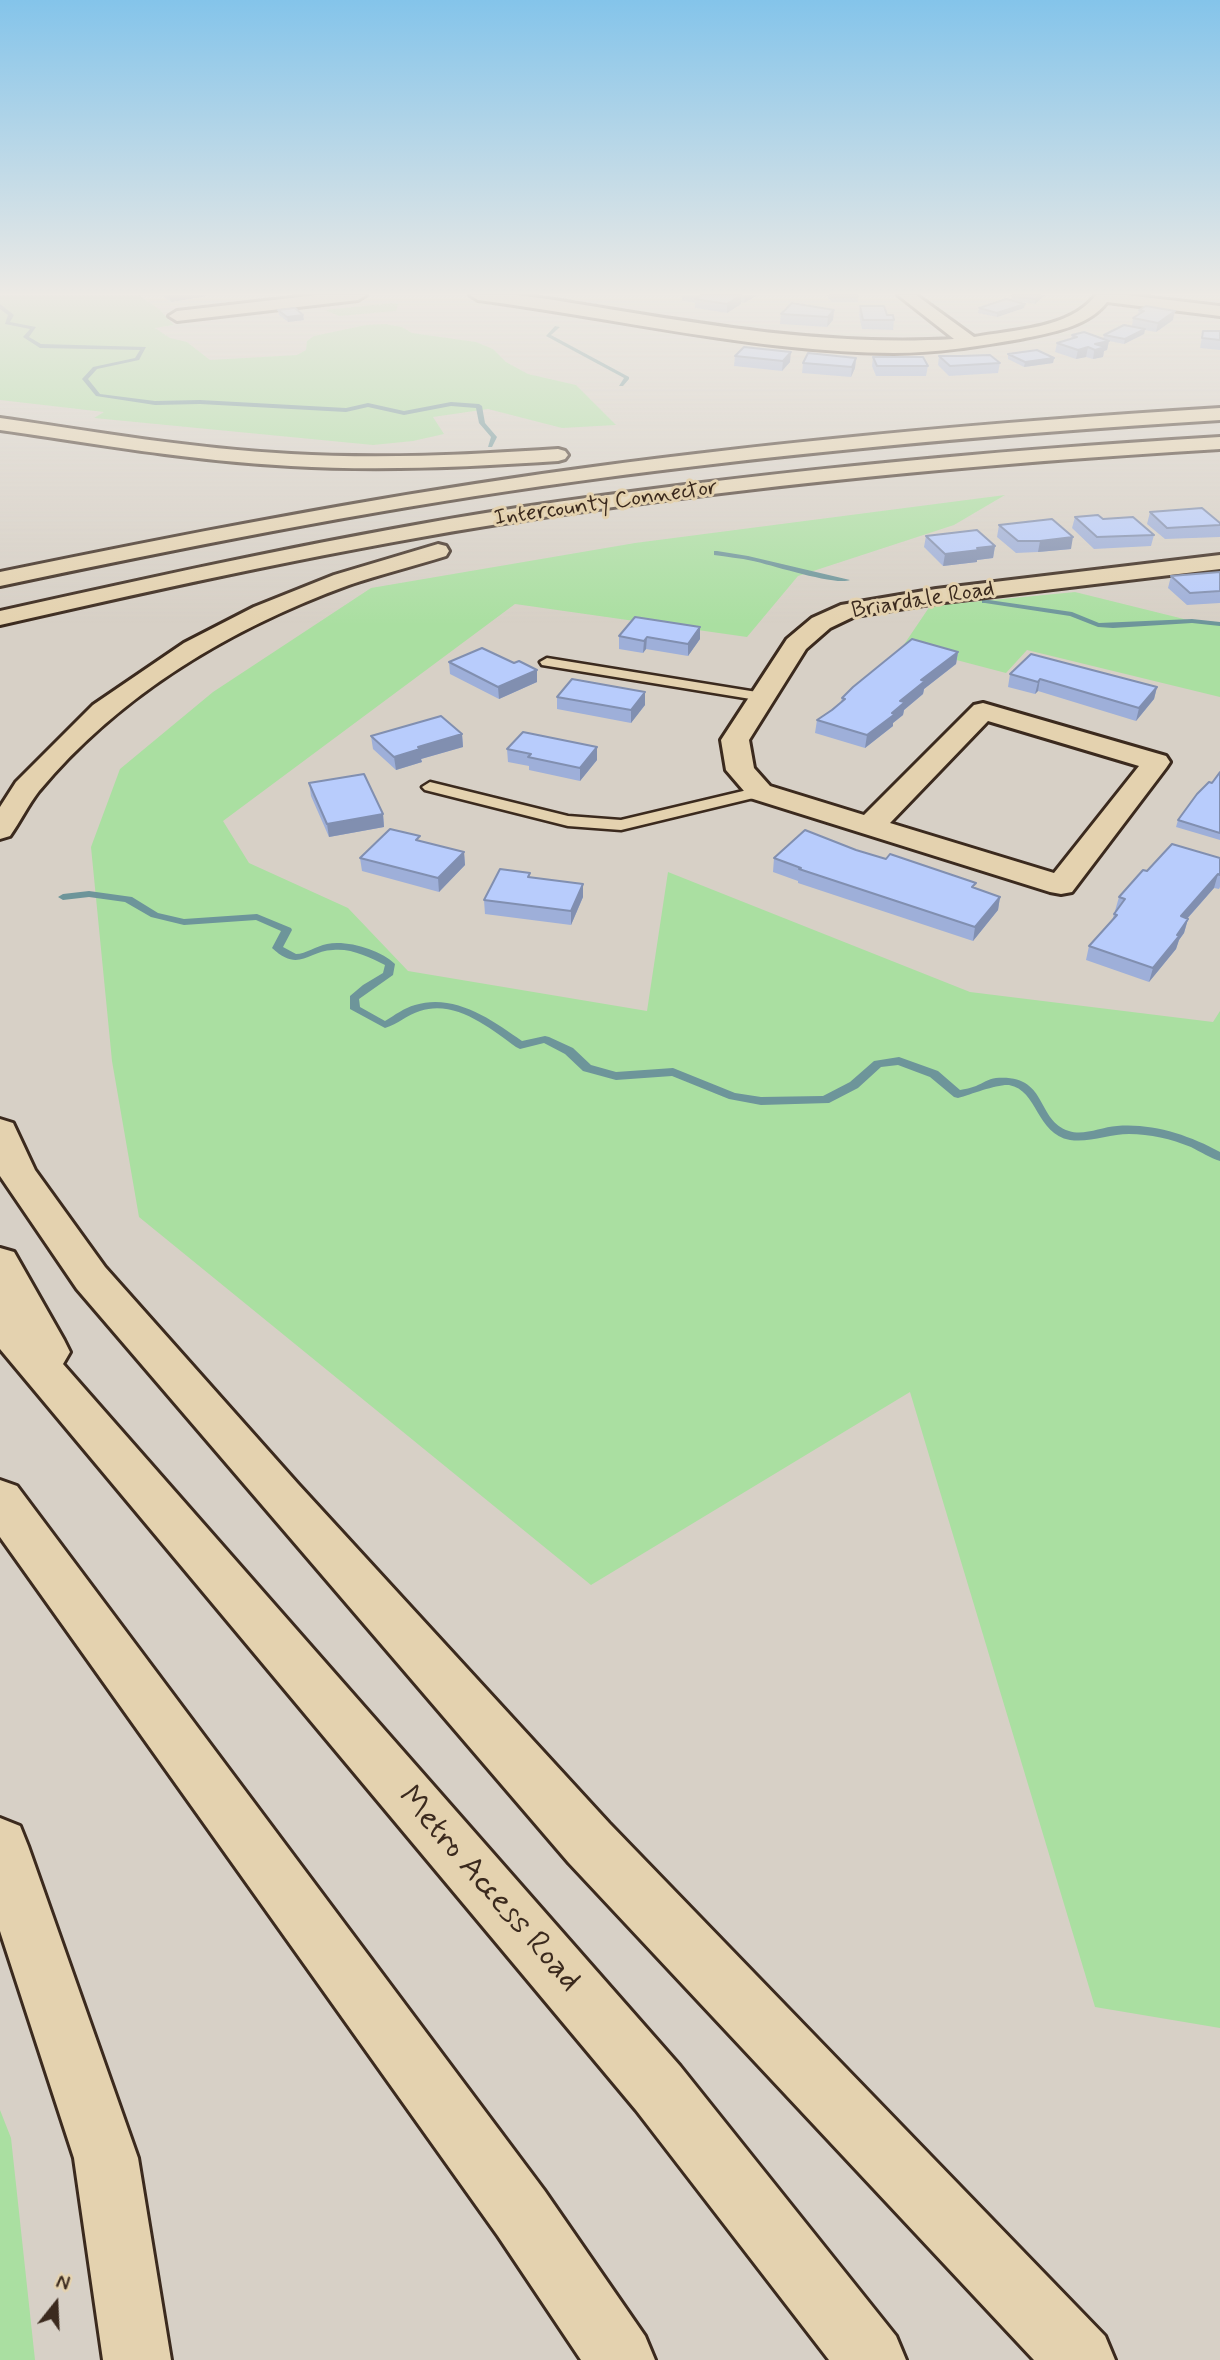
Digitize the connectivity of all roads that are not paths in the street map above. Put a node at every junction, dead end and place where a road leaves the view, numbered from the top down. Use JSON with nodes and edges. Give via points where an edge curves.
{"nodes":[{"id":1,"x":1220,"y":414,"type":"edge"},
{"id":2,"x":1102,"y":421,"type":"junction"},
{"id":3,"x":0,"y":424,"type":"edge"},
{"id":4,"x":1220,"y":443,"type":"edge"},
{"id":5,"x":606,"y":452,"type":"dead end"},
{"id":6,"x":579,"y":454,"type":"dead end"},
{"id":7,"x":856,"y":471,"type":"junction"},
{"id":8,"x":1220,"y":562,"type":"edge"},
{"id":9,"x":0,"y":579,"type":"edge"},
{"id":10,"x":0,"y":618,"type":"edge"},
{"id":11,"x":547,"y":662,"type":"dead end"},
{"id":12,"x":762,"y":697,"type":"junction"},
{"id":13,"x":430,"y":787,"type":"dead end"},
{"id":14,"x":760,"y":792,"type":"junction"},
{"id":15,"x":869,"y":827,"type":"junction"},
{"id":16,"x":0,"y":830,"type":"edge"},
{"id":17,"x":0,"y":1132,"type":"edge"},
{"id":18,"x":0,"y":1263,"type":"edge"},
{"id":19,"x":0,"y":1320,"type":"edge"},
{"id":20,"x":93,"y":1430,"type":"junction"},
{"id":21,"x":0,"y":1500,"type":"edge"},
{"id":22,"x":0,"y":1516,"type":"edge"},
{"id":23,"x":44,"y":1562,"type":"junction"},
{"id":24,"x":0,"y":1846,"type":"edge"},
{"id":25,"x":137,"y":2360,"type":"edge"},
{"id":26,"x":621,"y":2360,"type":"edge"},
{"id":27,"x":872,"y":2360,"type":"edge"},
{"id":28,"x":1081,"y":2360,"type":"edge"}],
"edges":[{"from":1,"to":2,"type":"main road","name":"Intercounty Connector"},
{"from":2,"to":5,"type":"main road"},
{"from":2,"to":9,"type":"main road","name":"Intercounty Connector","via":[[837,444],[540,480],[189,539]]},
{"from":3,"to":6,"type":"main road","via":[[141,445],[291,460],[485,460]]},
{"from":4,"to":7,"type":"main road","name":"Intercounty Connector"},
{"from":7,"to":10,"type":"main road","name":"Intercounty Connector","via":[[588,504],[378,540]]},
{"from":7,"to":16,"type":"main road","via":[[457,545],[342,580],[262,612],[193,648],[102,710],[26,788]]},
{"from":8,"to":12,"type":"main road","name":"Briardale Road","via":[[849,610],[821,623],[796,644]]},
{"from":11,"to":12,"type":"lane"},
{"from":12,"to":14,"type":"main road","name":"Briardale Road","via":[[735,740],[740,770]]},
{"from":13,"to":14,"type":"lane","via":[[568,821],[621,825]]},
{"from":14,"to":15,"type":"main road"},
{"from":15,"to":15,"type":"main road","via":[[983,711],[1156,762],[1061,885]]},
{"from":17,"to":28,"type":"main road","via":[[18,1174],[91,1278],[282,1498],[589,1843]]},
{"from":18,"to":20,"type":"main road"},
{"from":19,"to":20,"type":"main road"},
{"from":20,"to":27,"type":"main road","name":"Metro Access Road","via":[[658,2088]]},
{"from":21,"to":23,"type":"main road"},
{"from":22,"to":23,"type":"main road"},
{"from":23,"to":26,"type":"main road","via":[[522,2213]]},
{"from":24,"to":25,"type":"main road","via":[[106,2158]]}]}
